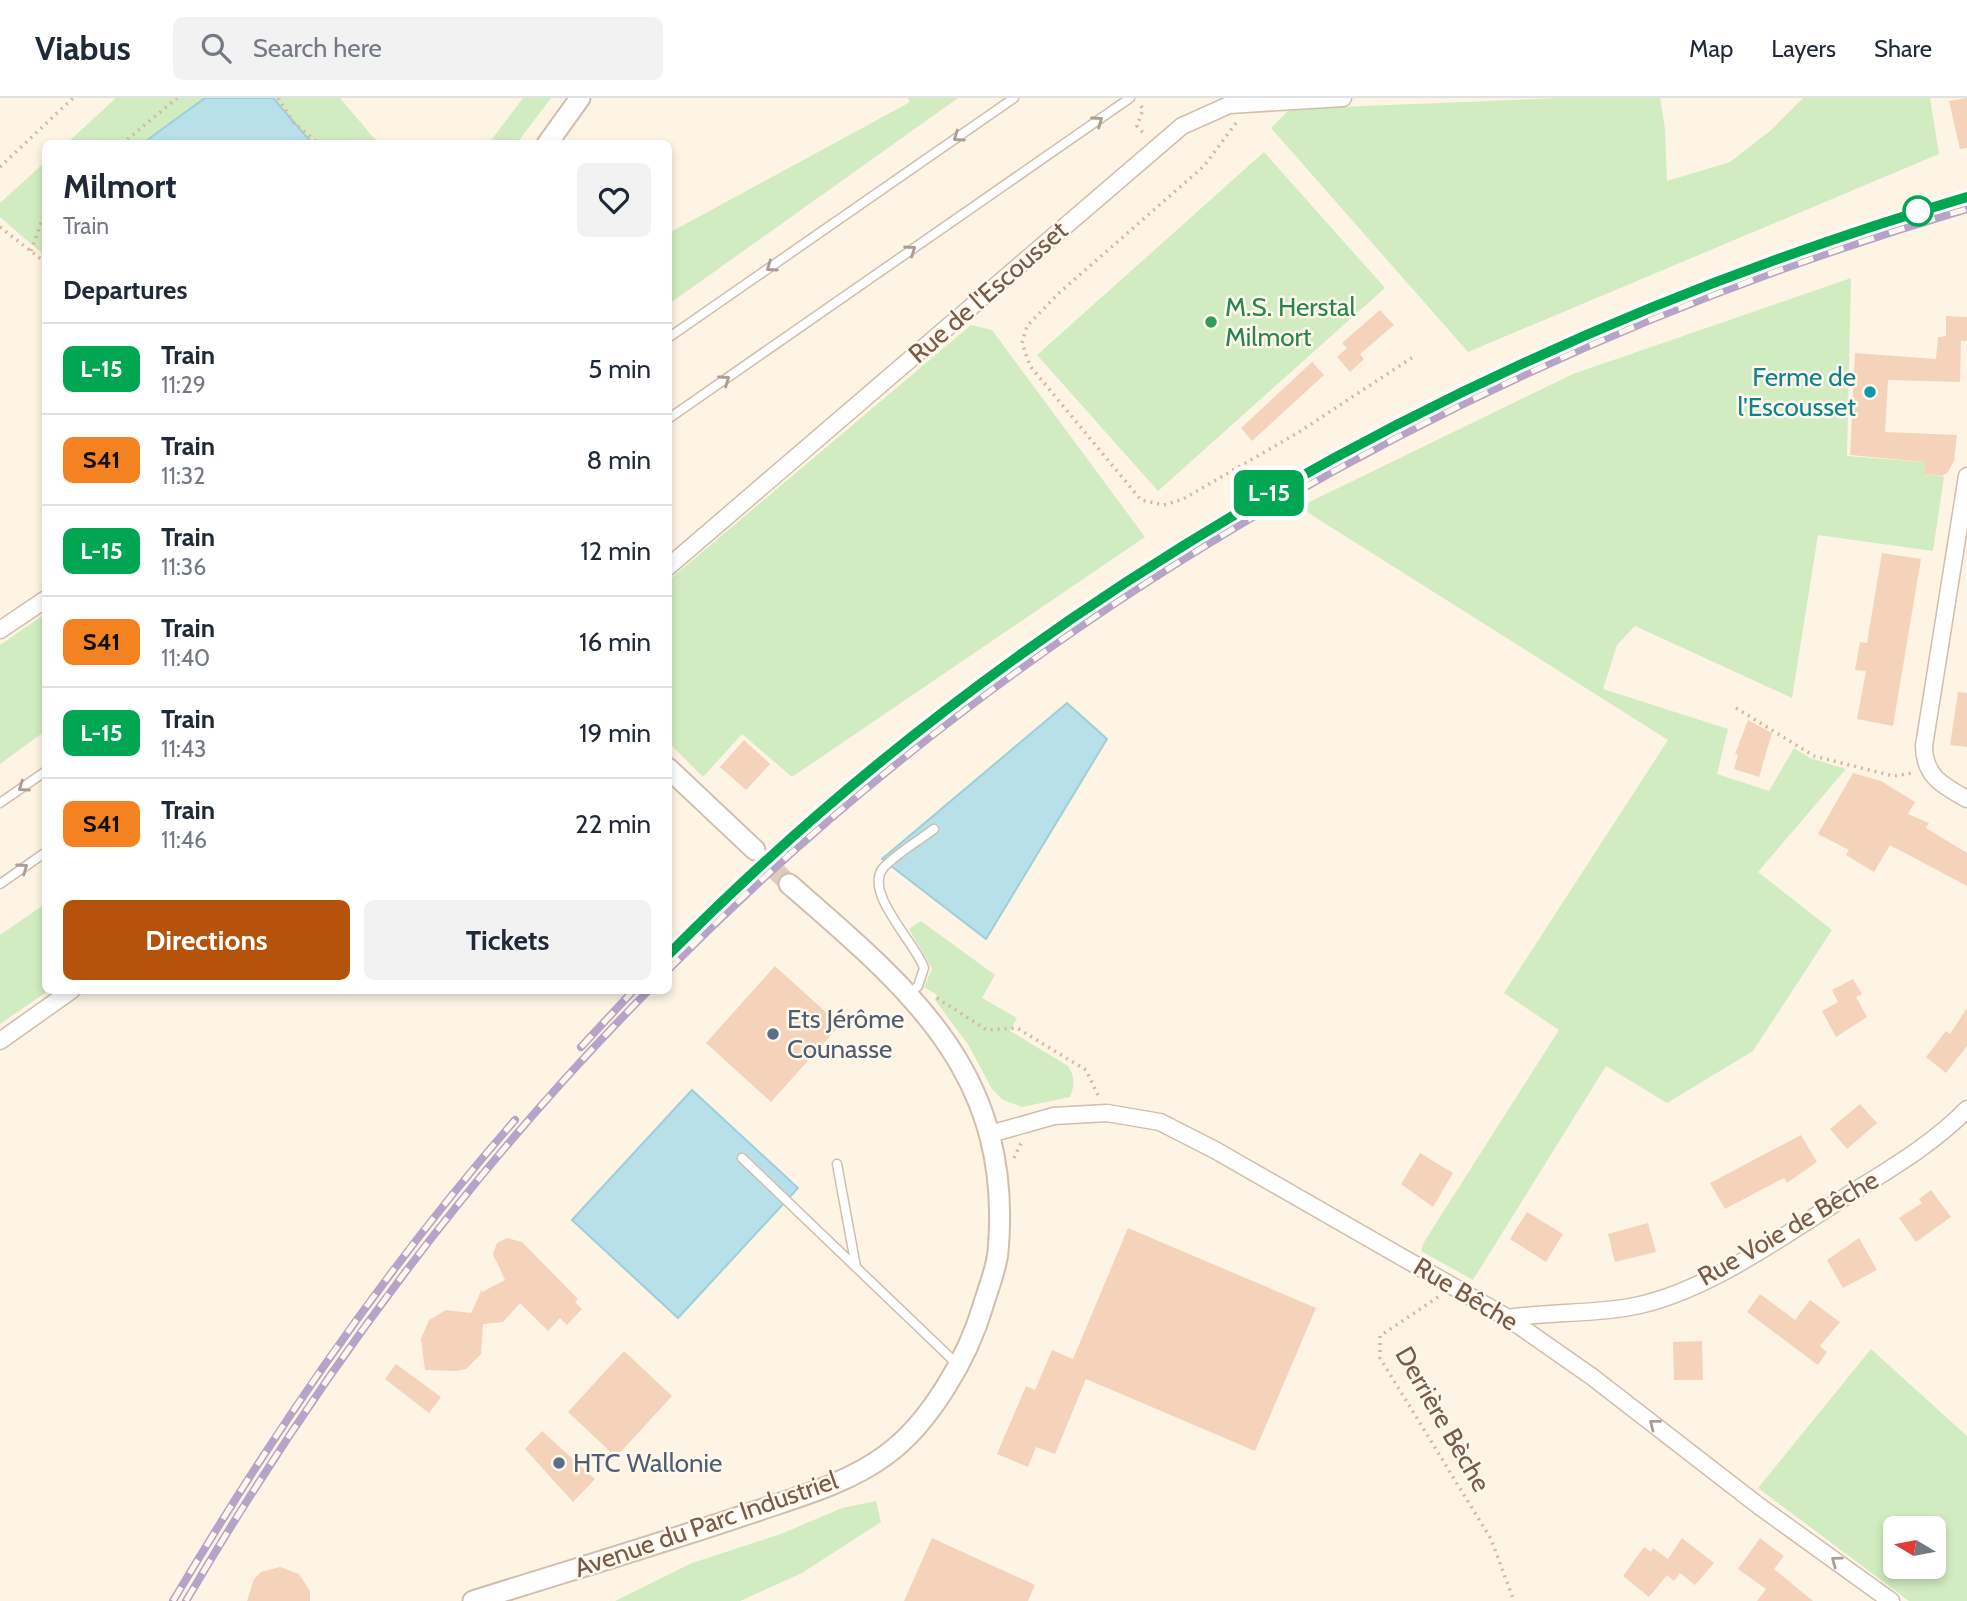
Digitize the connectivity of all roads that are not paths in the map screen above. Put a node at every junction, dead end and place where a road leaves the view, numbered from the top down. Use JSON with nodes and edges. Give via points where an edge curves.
{"nodes":[{"id":1,"x":580,"y":98,"type":"edge"},
{"id":2,"x":1014,"y":98,"type":"edge"},
{"id":3,"x":1133,"y":98,"type":"edge"},
{"id":4,"x":1343,"y":98,"type":"edge"},
{"id":5,"x":550,"y":140,"type":"edge"},
{"id":6,"x":672,"y":335,"type":"edge"},
{"id":7,"x":672,"y":416,"type":"edge"},
{"id":8,"x":1967,"y":476,"type":"edge"},
{"id":9,"x":672,"y":563,"type":"edge"},
{"id":10,"x":42,"y":601,"type":"edge"},
{"id":11,"x":0,"y":630,"type":"edge"},
{"id":12,"x":672,"y":772,"type":"edge"},
{"id":13,"x":42,"y":774,"type":"edge"},
{"id":14,"x":1967,"y":799,"type":"edge"},
{"id":15,"x":0,"y":803,"type":"edge"},
{"id":16,"x":933,"y":829,"type":"dead end"},
{"id":17,"x":755,"y":850,"type":"tunnel mouth"},
{"id":18,"x":42,"y":855,"type":"edge"},
{"id":19,"x":0,"y":884,"type":"edge"},
{"id":20,"x":789,"y":884,"type":"tunnel mouth"},
{"id":21,"x":914,"y":990,"type":"junction"},
{"id":22,"x":66,"y":994,"type":"edge"},
{"id":23,"x":0,"y":1041,"type":"edge"},
{"id":24,"x":1967,"y":1109,"type":"edge"},
{"id":25,"x":990,"y":1134,"type":"junction"},
{"id":26,"x":742,"y":1158,"type":"dead end"},
{"id":27,"x":837,"y":1164,"type":"dead end"},
{"id":28,"x":856,"y":1270,"type":"junction"},
{"id":29,"x":1508,"y":1318,"type":"junction"},
{"id":30,"x":959,"y":1366,"type":"junction"},
{"id":31,"x":473,"y":1601,"type":"edge"},
{"id":32,"x":1891,"y":1601,"type":"edge"}],
"edges":[{"from":1,"to":5,"type":"street"},
{"from":2,"to":6,"type":"lane","one_way":true},
{"from":7,"to":3,"type":"lane","one_way":true},
{"from":4,"to":9,"type":"street","name":"Rue de l'Escousset","via":[[1251,101],[1205,113],[1182,126]]},
{"from":8,"to":14,"type":"street","via":[[1924,746],[1929,772],[1941,785]]},
{"from":10,"to":11,"type":"street"},
{"from":12,"to":17,"type":"street"},
{"from":13,"to":15,"type":"lane","one_way":true},
{"from":16,"to":21,"type":"lane","via":[[883,868],[878,884],[884,904],[921,959],[924,968]]},
{"from":19,"to":18,"type":"lane","one_way":true},
{"from":20,"to":21,"type":"street","name":"Avenue du Parc Industriel"},
{"from":21,"to":25,"type":"street","name":"Avenue du Parc Industriel","via":[[972,1083]]},
{"from":22,"to":23,"type":"street"},
{"from":24,"to":29,"type":"street","name":"Rue Voie de Bêche","via":[[1919,1150],[1769,1246],[1679,1291],[1630,1307]]},
{"from":25,"to":29,"type":"street","name":"Rue Bêche","via":[[1054,1116],[1107,1113],[1160,1122],[1296,1194]]},
{"from":25,"to":30,"type":"street","name":"Avenue du Parc Industriel","via":[[997,1175],[998,1254],[978,1324]]},
{"from":26,"to":28,"type":"lane"},
{"from":27,"to":28,"type":"lane"},
{"from":28,"to":30,"type":"lane"},
{"from":32,"to":29,"type":"street","name":"Rue Bêche","one_way":true},
{"from":30,"to":31,"type":"street","name":"Avenue du Parc Industriel","via":[[943,1393],[887,1455],[833,1485]]}]}
